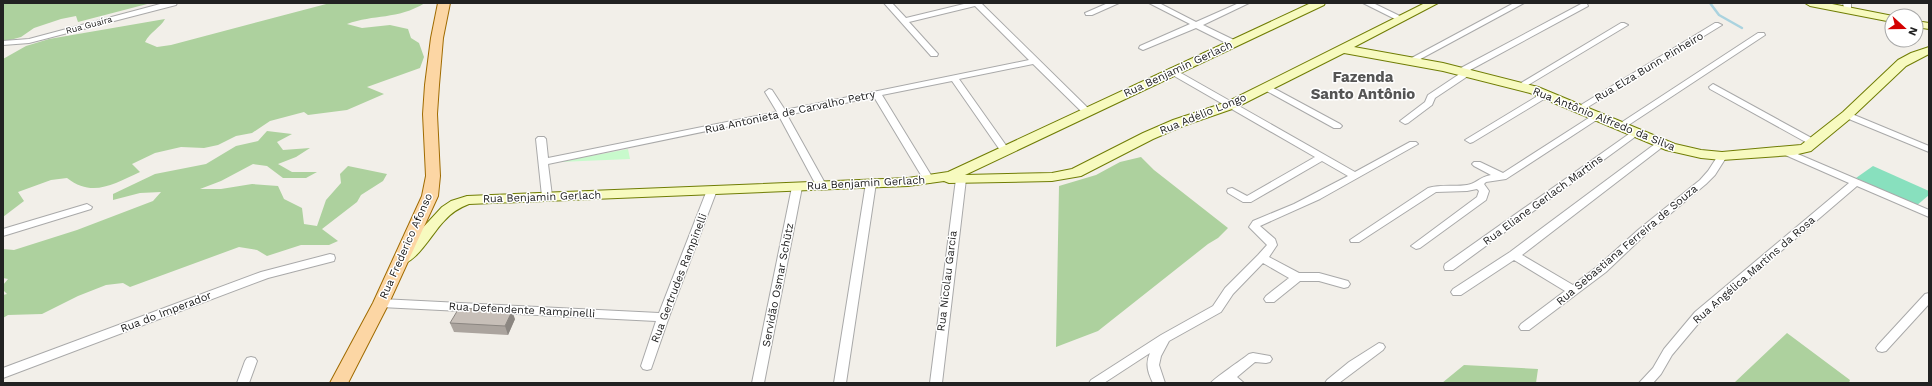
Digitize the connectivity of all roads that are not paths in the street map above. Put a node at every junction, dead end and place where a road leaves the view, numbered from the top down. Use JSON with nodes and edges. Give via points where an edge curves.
{"nodes":[{"id":1,"x":173,"y":3,"type":"edge"},
{"id":2,"x":444,"y":3,"type":"edge"},
{"id":3,"x":888,"y":3,"type":"edge"},
{"id":4,"x":976,"y":3,"type":"edge"},
{"id":5,"x":1115,"y":3,"type":"edge"},
{"id":6,"x":1153,"y":3,"type":"edge"},
{"id":7,"x":1245,"y":3,"type":"edge"},
{"id":8,"x":1320,"y":3,"type":"edge"},
{"id":9,"x":1366,"y":3,"type":"edge"},
{"id":10,"x":1433,"y":3,"type":"edge"},
{"id":11,"x":1520,"y":3,"type":"edge"},
{"id":12,"x":1810,"y":3,"type":"edge"},
{"id":13,"x":1584,"y":6,"type":"dead end"},
{"id":14,"x":1847,"y":7,"type":"edge"},
{"id":15,"x":1089,"y":13,"type":"dead end"},
{"id":16,"x":1884,"y":17,"type":"edge"},
{"id":17,"x":1402,"y":19,"type":"junction"},
{"id":18,"x":904,"y":21,"type":"junction"},
{"id":19,"x":1196,"y":25,"type":"junction"},
{"id":20,"x":1624,"y":25,"type":"dead end"},
{"id":21,"x":1718,"y":25,"type":"dead end"},
{"id":22,"x":1761,"y":35,"type":"dead end"},
{"id":23,"x":3,"y":43,"type":"edge"},
{"id":24,"x":1233,"y":43,"type":"junction"},
{"id":25,"x":1143,"y":48,"type":"dead end"},
{"id":26,"x":1342,"y":49,"type":"junction"},
{"id":27,"x":1929,"y":50,"type":"edge"},
{"id":28,"x":934,"y":54,"type":"dead end"},
{"id":29,"x":1036,"y":61,"type":"junction"},
{"id":30,"x":1410,"y":61,"type":"junction"},
{"id":31,"x":1172,"y":71,"type":"junction"},
{"id":32,"x":1465,"y":72,"type":"junction"},
{"id":33,"x":954,"y":78,"type":"junction"},
{"id":34,"x":1520,"y":86,"type":"junction"},
{"id":35,"x":1266,"y":87,"type":"junction"},
{"id":36,"x":1713,"y":87,"type":"dead end"},
{"id":37,"x":769,"y":92,"type":"dead end"},
{"id":38,"x":877,"y":94,"type":"junction"},
{"id":39,"x":1546,"y":94,"type":"junction"},
{"id":40,"x":1231,"y":105,"type":"junction"},
{"id":41,"x":1580,"y":108,"type":"junction"},
{"id":42,"x":1087,"y":112,"type":"junction"},
{"id":43,"x":782,"y":113,"type":"junction"},
{"id":44,"x":1598,"y":115,"type":"junction"},
{"id":45,"x":1847,"y":115,"type":"junction"},
{"id":46,"x":1405,"y":121,"type":"dead end"},
{"id":47,"x":1338,"y":126,"type":"dead end"},
{"id":48,"x":1621,"y":126,"type":"junction"},
{"id":49,"x":1636,"y":132,"type":"junction"},
{"id":50,"x":541,"y":139,"type":"dead end"},
{"id":51,"x":1470,"y":140,"type":"dead end"},
{"id":52,"x":1662,"y":143,"type":"junction"},
{"id":53,"x":1814,"y":143,"type":"junction"},
{"id":54,"x":1413,"y":144,"type":"dead end"},
{"id":55,"x":1929,"y":149,"type":"edge"},
{"id":56,"x":1005,"y":151,"type":"junction"},
{"id":57,"x":1786,"y":152,"type":"junction"},
{"id":58,"x":1722,"y":156,"type":"junction"},
{"id":59,"x":1322,"y":157,"type":"junction"},
{"id":60,"x":544,"y":162,"type":"junction"},
{"id":61,"x":1477,"y":164,"type":"dead end"},
{"id":62,"x":1354,"y":175,"type":"junction"},
{"id":63,"x":954,"y":177,"type":"junction"},
{"id":64,"x":1503,"y":177,"type":"junction"},
{"id":65,"x":929,"y":180,"type":"junction"},
{"id":66,"x":1856,"y":182,"type":"junction"},
{"id":67,"x":871,"y":183,"type":"junction"},
{"id":68,"x":821,"y":185,"type":"junction"},
{"id":69,"x":1479,"y":185,"type":"junction"},
{"id":70,"x":797,"y":186,"type":"junction"},
{"id":71,"x":712,"y":190,"type":"junction"},
{"id":72,"x":1232,"y":191,"type":"dead end"},
{"id":73,"x":547,"y":196,"type":"junction"},
{"id":74,"x":87,"y":207,"type":"dead end"},
{"id":75,"x":1929,"y":214,"type":"edge"},
{"id":76,"x":3,"y":233,"type":"edge"},
{"id":77,"x":1355,"y":240,"type":"dead end"},
{"id":78,"x":1416,"y":246,"type":"dead end"},
{"id":79,"x":1514,"y":255,"type":"junction"},
{"id":80,"x":330,"y":258,"type":"dead end"},
{"id":81,"x":1262,"y":258,"type":"junction"},
{"id":82,"x":400,"y":261,"type":"junction"},
{"id":83,"x":1449,"y":267,"type":"dead end"},
{"id":84,"x":1297,"y":277,"type":"junction"},
{"id":85,"x":1344,"y":284,"type":"dead end"},
{"id":86,"x":1458,"y":292,"type":"dead end"},
{"id":87,"x":1574,"y":292,"type":"junction"},
{"id":88,"x":1929,"y":297,"type":"edge"},
{"id":89,"x":1270,"y":299,"type":"dead end"},
{"id":90,"x":381,"y":303,"type":"junction"},
{"id":91,"x":664,"y":317,"type":"junction"},
{"id":92,"x":1525,"y":327,"type":"dead end"},
{"id":93,"x":1165,"y":338,"type":"junction"},
{"id":94,"x":1379,"y":347,"type":"dead end"},
{"id":95,"x":1882,"y":348,"type":"dead end"},
{"id":96,"x":1266,"y":359,"type":"dead end"},
{"id":97,"x":251,"y":361,"type":"dead end"},
{"id":98,"x":646,"y":366,"type":"dead end"},
{"id":99,"x":3,"y":373,"type":"edge"},
{"id":100,"x":1228,"y":381,"type":"edge"},
{"id":101,"x":244,"y":383,"type":"edge"},
{"id":102,"x":339,"y":383,"type":"edge"},
{"id":103,"x":758,"y":383,"type":"edge"},
{"id":104,"x":840,"y":383,"type":"edge"},
{"id":105,"x":936,"y":383,"type":"edge"},
{"id":106,"x":1095,"y":383,"type":"edge"},
{"id":107,"x":1159,"y":383,"type":"edge"},
{"id":108,"x":1331,"y":383,"type":"edge"},
{"id":109,"x":1645,"y":383,"type":"edge"}],
"edges":[{"from":1,"to":23,"type":"street","name":"Rua Guaíra","via":[[33,40]]},
{"from":2,"to":82,"type":"main road","name":"Rua Frederico Afonso","via":[[432,85],[432,186],[424,212]]},
{"from":3,"to":18,"type":"street"},
{"from":4,"to":18,"type":"street"},
{"from":4,"to":29,"type":"street"},
{"from":5,"to":15,"type":"street"},
{"from":6,"to":19,"type":"street"},
{"from":7,"to":19,"type":"street"},
{"from":8,"to":24,"type":"street","name":"Rua Benjamin Gerlach"},
{"from":9,"to":17,"type":"street"},
{"from":10,"to":17,"type":"street","name":"Rua Adélio Longo"},
{"from":11,"to":30,"type":"street"},
{"from":12,"to":14,"type":"street"},
{"from":13,"to":32,"type":"street"},
{"from":14,"to":16,"type":"street"},
{"from":17,"to":26,"type":"street","name":"Rua Adélio Longo"},
{"from":18,"to":28,"type":"street"},
{"from":19,"to":24,"type":"street"},
{"from":19,"to":25,"type":"street"},
{"from":20,"to":34,"type":"street"},
{"from":21,"to":41,"type":"street","name":"Rua Elza Bunn Pinheiro"},
{"from":22,"to":48,"type":"street"},
{"from":24,"to":31,"type":"street","name":"Rua Benjamin Gerlach"},
{"from":26,"to":30,"type":"street","name":"Rua Antônio Alfredo da Silva"},
{"from":26,"to":35,"type":"street","name":"Rua Adélio Longo"},
{"from":27,"to":45,"type":"street","name":"Rua Antônio Alfredo da Silva","via":[[1902,63]]},
{"from":29,"to":33,"type":"street","name":"Rua Antonieta de Carvalho Petry"},
{"from":29,"to":42,"type":"street"},
{"from":30,"to":32,"type":"street","name":"Rua Antônio Alfredo da Silva"},
{"from":31,"to":40,"type":"street"},
{"from":31,"to":42,"type":"street","name":"Rua Benjamin Gerlach"},
{"from":32,"to":34,"type":"street","name":"Rua Antônio Alfredo da Silva"},
{"from":32,"to":46,"type":"street","via":[[1431,97],[1429,103]]},
{"from":33,"to":38,"type":"street","name":"Rua Antonieta de Carvalho Petry"},
{"from":33,"to":56,"type":"street"},
{"from":34,"to":39,"type":"street","name":"Rua Antônio Alfredo da Silva"},
{"from":35,"to":40,"type":"street","name":"Rua Adélio Longo"},
{"from":35,"to":47,"type":"street"},
{"from":36,"to":53,"type":"street"},
{"from":37,"to":43,"type":"street"},
{"from":38,"to":43,"type":"street","name":"Rua Antonieta de Carvalho Petry"},
{"from":38,"to":65,"type":"street"},
{"from":39,"to":41,"type":"street","name":"Rua Antônio Alfredo da Silva"},
{"from":39,"to":51,"type":"street"},
{"from":40,"to":59,"type":"street"},
{"from":40,"to":63,"type":"street","name":"Rua Adélio Longo","via":[[1154,133],[1076,173],[1052,177]]},
{"from":41,"to":44,"type":"street","name":"Rua Antônio Alfredo da Silva"},
{"from":42,"to":56,"type":"street","name":"Rua Benjamin Gerlach"},
{"from":43,"to":60,"type":"street","name":"Rua Antonieta de Carvalho Petry"},
{"from":43,"to":68,"type":"street"},
{"from":44,"to":48,"type":"street","name":"Rua Antônio Alfredo da Silva"},
{"from":44,"to":64,"type":"street"},
{"from":45,"to":53,"type":"street","name":"Rua Antônio Alfredo da Silva"},
{"from":45,"to":55,"type":"street"},
{"from":48,"to":49,"type":"street","name":"Rua Antônio Alfredo da Silva"},
{"from":49,"to":52,"type":"street","name":"Rua Antônio Alfredo da Silva"},
{"from":49,"to":83,"type":"street","name":"Rua Eliane Gerlach Martins"},
{"from":50,"to":60,"type":"street"},
{"from":52,"to":58,"type":"street","name":"Rua Antônio Alfredo da Silva","via":[[1692,152]]},
{"from":52,"to":79,"type":"street"},
{"from":53,"to":57,"type":"street","name":"Rua Antônio Alfredo da Silva","via":[[1800,150]]},
{"from":54,"to":62,"type":"street"},
{"from":56,"to":63,"type":"street","name":"Rua Benjamin Gerlach"},
{"from":57,"to":58,"type":"street","name":"Rua Antônio Alfredo da Silva"},
{"from":57,"to":66,"type":"street"},
{"from":58,"to":87,"type":"street","name":"Rua Sebastiana Ferreira de Souza","via":[[1703,182]]},
{"from":59,"to":62,"type":"street"},
{"from":59,"to":72,"type":"street","via":[[1248,200]]},
{"from":60,"to":73,"type":"street"},
{"from":61,"to":64,"type":"street"},
{"from":62,"to":81,"type":"street","via":[[1320,196],[1257,223],[1254,227],[1271,241],[1272,245]]},
{"from":63,"to":65,"type":"street","name":"Rua Benjamin Gerlach"},
{"from":63,"to":105,"type":"street","name":"Rua Nicolau Garcia"},
{"from":64,"to":69,"type":"street","via":[[1488,178]]},
{"from":65,"to":67,"type":"street","name":"Rua Benjamin Gerlach"},
{"from":66,"to":75,"type":"street"},
{"from":66,"to":109,"type":"street","name":"Rua Angélica Martins da Rosa","via":[[1699,315]]},
{"from":67,"to":68,"type":"street","name":"Rua Benjamin Gerlach"},
{"from":67,"to":104,"type":"street"},
{"from":68,"to":70,"type":"street","name":"Rua Benjamin Gerlach"},
{"from":69,"to":77,"type":"street","via":[[1470,188],[1440,187],[1432,190]]},
{"from":69,"to":78,"type":"street","via":[[1484,191],[1482,198]]},
{"from":70,"to":71,"type":"street","name":"Rua Benjamin Gerlach"},
{"from":70,"to":103,"type":"street","name":"Servidão Osmar Schütz"},
{"from":71,"to":73,"type":"street","name":"Rua Benjamin Gerlach"},
{"from":71,"to":91,"type":"street","name":"Rua Gertrudes Rampinelli"},
{"from":73,"to":82,"type":"street","name":"Rua Benjamin Gerlach","via":[[460,202],[443,212],[422,239]]},
{"from":74,"to":76,"type":"street"},
{"from":79,"to":86,"type":"street"},
{"from":79,"to":87,"type":"street"},
{"from":80,"to":99,"type":"street","name":"Rua do Imperador","via":[[265,275]]},
{"from":81,"to":84,"type":"street"},
{"from":81,"to":93,"type":"street","via":[[1229,291],[1217,309]]},
{"from":82,"to":90,"type":"main road","name":"Rua Frederico Afonso"},
{"from":84,"to":85,"type":"street","via":[[1319,277]]},
{"from":84,"to":89,"type":"street"},
{"from":87,"to":92,"type":"street","name":"Rua Sebastiana Ferreira de Souza"},
{"from":88,"to":95,"type":"street"},
{"from":90,"to":91,"type":"street","name":"Rua Defendente Rampinelli"},
{"from":90,"to":102,"type":"main road","name":"Rua Frederico Afonso"},
{"from":91,"to":98,"type":"street","name":"Rua Gertrudes Rampinelli"},
{"from":93,"to":106,"type":"street"},
{"from":93,"to":107,"type":"street","via":[[1153,359],[1152,369]]},
{"from":94,"to":108,"type":"street"},
{"from":96,"to":100,"type":"street","via":[[1253,356]]},
{"from":97,"to":101,"type":"street"}]}
